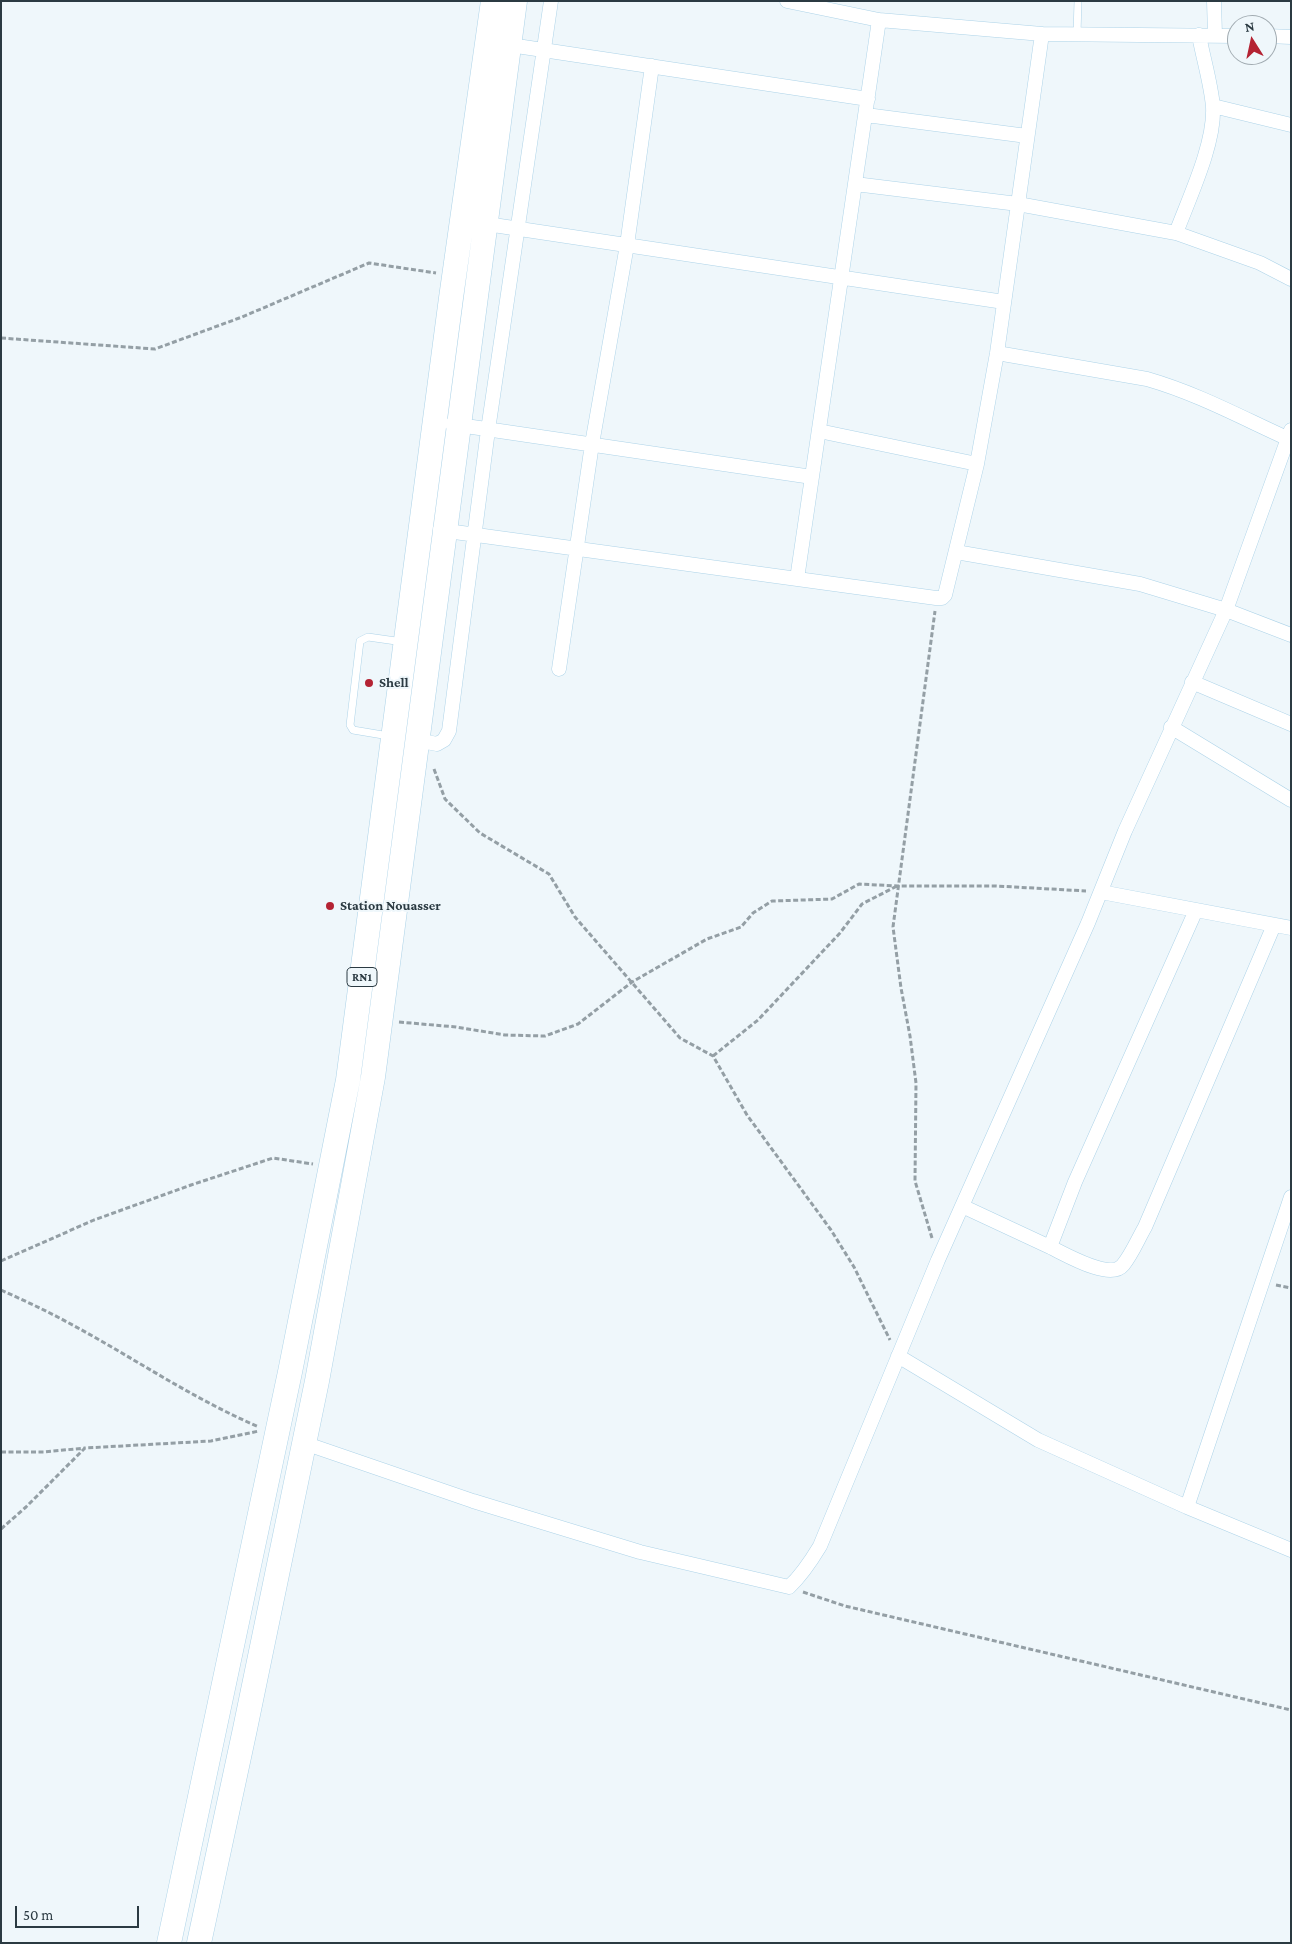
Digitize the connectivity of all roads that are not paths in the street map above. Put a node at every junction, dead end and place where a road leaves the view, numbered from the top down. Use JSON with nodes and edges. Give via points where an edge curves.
{"nodes":[{"id":1,"x":494,"y":1,"type":"edge"},
{"id":2,"x":516,"y":1,"type":"edge"},
{"id":3,"x":551,"y":1,"type":"edge"},
{"id":4,"x":786,"y":1,"type":"edge"},
{"id":5,"x":1078,"y":1,"type":"edge"},
{"id":6,"x":1214,"y":1,"type":"edge"},
{"id":7,"x":879,"y":20,"type":"junction"},
{"id":8,"x":1042,"y":34,"type":"junction"},
{"id":9,"x":1077,"y":34,"type":"junction"},
{"id":10,"x":1199,"y":35,"type":"junction"},
{"id":11,"x":1215,"y":35,"type":"junction"},
{"id":12,"x":1227,"y":36,"type":"edge"},
{"id":13,"x":1277,"y":36,"type":"edge"},
{"id":14,"x":1291,"y":36,"type":"edge"},
{"id":15,"x":510,"y":45,"type":"junction"},
{"id":16,"x":543,"y":50,"type":"junction"},
{"id":17,"x":652,"y":66,"type":"junction"},
{"id":18,"x":868,"y":99,"type":"junction"},
{"id":19,"x":1213,"y":106,"type":"junction"},
{"id":20,"x":866,"y":115,"type":"junction"},
{"id":21,"x":1291,"y":125,"type":"edge"},
{"id":22,"x":1027,"y":136,"type":"junction"},
{"id":23,"x":855,"y":184,"type":"junction"},
{"id":24,"x":1018,"y":204,"type":"junction"},
{"id":25,"x":462,"y":220,"type":"junction"},
{"id":26,"x":486,"y":224,"type":"junction"},
{"id":27,"x":517,"y":229,"type":"junction"},
{"id":28,"x":1176,"y":233,"type":"junction"},
{"id":29,"x":627,"y":245,"type":"junction"},
{"id":30,"x":842,"y":277,"type":"junction"},
{"id":31,"x":1291,"y":279,"type":"edge"},
{"id":32,"x":1004,"y":302,"type":"junction"},
{"id":33,"x":997,"y":353,"type":"junction"},
{"id":34,"x":435,"y":422,"type":"junction"},
{"id":35,"x":459,"y":426,"type":"junction"},
{"id":36,"x":488,"y":430,"type":"junction"},
{"id":37,"x":819,"y":431,"type":"junction"},
{"id":38,"x":1290,"y":436,"type":"edge"},
{"id":39,"x":592,"y":444,"type":"junction"},
{"id":40,"x":977,"y":464,"type":"junction"},
{"id":41,"x":812,"y":477,"type":"junction"},
{"id":42,"x":421,"y":528,"type":"junction"},
{"id":43,"x":445,"y":531,"type":"junction"},
{"id":44,"x":474,"y":534,"type":"junction"},
{"id":45,"x":576,"y":550,"type":"junction"},
{"id":46,"x":956,"y":552,"type":"junction"},
{"id":47,"x":797,"y":579,"type":"junction"},
{"id":48,"x":1226,"y":610,"type":"junction"},
{"id":49,"x":1291,"y":635,"type":"edge"},
{"id":50,"x":418,"y":643,"type":"junction"},
{"id":51,"x":559,"y":669,"type":"dead end"},
{"id":52,"x":1192,"y":682,"type":"junction"},
{"id":53,"x":1291,"y":724,"type":"edge"},
{"id":54,"x":1171,"y":727,"type":"junction"},
{"id":55,"x":408,"y":739,"type":"junction"},
{"id":56,"x":1291,"y":800,"type":"edge"},
{"id":57,"x":1101,"y":892,"type":"junction"},
{"id":58,"x":1196,"y":910,"type":"junction"},
{"id":59,"x":1274,"y":925,"type":"junction"},
{"id":60,"x":1291,"y":928,"type":"edge"},
{"id":61,"x":1291,"y":1197,"type":"edge"},
{"id":62,"x":962,"y":1206,"type":"junction"},
{"id":63,"x":1050,"y":1247,"type":"junction"},
{"id":64,"x":898,"y":1356,"type":"junction"},
{"id":65,"x":304,"y":1443,"type":"junction"},
{"id":66,"x":1187,"y":1507,"type":"junction"},
{"id":67,"x":1291,"y":1550,"type":"edge"},
{"id":68,"x":169,"y":1943,"type":"edge"},
{"id":69,"x":199,"y":1943,"type":"edge"}],
"edges":[{"from":1,"to":25,"type":"highway","number":"RN1"},
{"from":2,"to":15,"type":"highway","number":"RN1"},
{"from":3,"to":16,"type":"street"},
{"from":4,"to":7,"type":"street"},
{"from":5,"to":9,"type":"lane"},
{"from":6,"to":11,"type":"street"},
{"from":7,"to":8,"type":"street"},
{"from":7,"to":18,"type":"street"},
{"from":8,"to":9,"type":"street"},
{"from":8,"to":22,"type":"street"},
{"from":9,"to":10,"type":"street"},
{"from":10,"to":11,"type":"street"},
{"from":10,"to":19,"type":"street"},
{"from":11,"to":12,"type":"street"},
{"from":13,"to":14,"type":"street"},
{"from":15,"to":16,"type":"street"},
{"from":15,"to":26,"type":"highway","number":"RN1"},
{"from":16,"to":17,"type":"street"},
{"from":16,"to":27,"type":"street"},
{"from":17,"to":18,"type":"street"},
{"from":17,"to":29,"type":"street"},
{"from":18,"to":20,"type":"street"},
{"from":19,"to":21,"type":"street"},
{"from":19,"to":28,"type":"street","via":[[1202,161]]},
{"from":20,"to":22,"type":"street"},
{"from":20,"to":23,"type":"street"},
{"from":22,"to":24,"type":"street"},
{"from":23,"to":24,"type":"street"},
{"from":23,"to":30,"type":"street"},
{"from":24,"to":28,"type":"street"},
{"from":24,"to":32,"type":"street"},
{"from":25,"to":26,"type":"street"},
{"from":25,"to":34,"type":"highway","number":"RN1"},
{"from":26,"to":27,"type":"street"},
{"from":26,"to":35,"type":"highway","number":"RN1"},
{"from":27,"to":29,"type":"street"},
{"from":27,"to":36,"type":"street"},
{"from":28,"to":31,"type":"street","via":[[1260,263]]},
{"from":29,"to":30,"type":"street"},
{"from":29,"to":39,"type":"street"},
{"from":30,"to":32,"type":"street"},
{"from":30,"to":37,"type":"street"},
{"from":32,"to":33,"type":"street"},
{"from":33,"to":38,"type":"street","via":[[1165,384]]},
{"from":33,"to":40,"type":"street"},
{"from":34,"to":35,"type":"street"},
{"from":34,"to":42,"type":"highway","number":"RN1"},
{"from":35,"to":36,"type":"street"},
{"from":35,"to":43,"type":"highway","number":"RN1"},
{"from":36,"to":39,"type":"street"},
{"from":36,"to":44,"type":"street"},
{"from":37,"to":40,"type":"street"},
{"from":37,"to":41,"type":"street"},
{"from":38,"to":48,"type":"street"},
{"from":39,"to":41,"type":"street"},
{"from":39,"to":45,"type":"street"},
{"from":40,"to":46,"type":"street"},
{"from":41,"to":47,"type":"street"},
{"from":42,"to":43,"type":"street"},
{"from":42,"to":50,"type":"highway","number":"RN1"},
{"from":43,"to":44,"type":"street"},
{"from":43,"to":50,"type":"highway","number":"RN1"},
{"from":44,"to":45,"type":"street"},
{"from":44,"to":55,"type":"street","via":[[449,730],[446,738],[437,744]]},
{"from":45,"to":47,"type":"street"},
{"from":45,"to":51,"type":"street"},
{"from":46,"to":47,"type":"street","via":[[947,593],[942,598]]},
{"from":46,"to":48,"type":"street","via":[[1140,584]]},
{"from":48,"to":49,"type":"street"},
{"from":48,"to":52,"type":"street"},
{"from":50,"to":55,"type":"highway","number":"RN1"},
{"from":50,"to":55,"type":"lane","via":[[368,637],[360,640],[350,725],[353,730]]},
{"from":52,"to":53,"type":"street"},
{"from":52,"to":54,"type":"street"},
{"from":54,"to":56,"type":"street"},
{"from":54,"to":57,"type":"street"},
{"from":55,"to":65,"type":"highway","number":"RN1","via":[[373,1077]]},
{"from":55,"to":68,"type":"highway","number":"RN1","via":[[393,746],[348,1080]]},
{"from":57,"to":58,"type":"street"},
{"from":57,"to":62,"type":"street"},
{"from":58,"to":59,"type":"street"},
{"from":58,"to":63,"type":"street","via":[[1075,1182]]},
{"from":59,"to":60,"type":"street"},
{"from":59,"to":63,"type":"street","via":[[1145,1227],[1122,1266],[1115,1270],[1102,1270]]},
{"from":61,"to":66,"type":"street"},
{"from":62,"to":63,"type":"street"},
{"from":62,"to":64,"type":"street"},
{"from":64,"to":65,"type":"street","via":[[820,1546],[789,1587],[622,1546],[473,1501]]},
{"from":64,"to":66,"type":"street","via":[[1038,1440]]},
{"from":65,"to":69,"type":"highway","number":"RN1"},
{"from":66,"to":67,"type":"street"}]}
